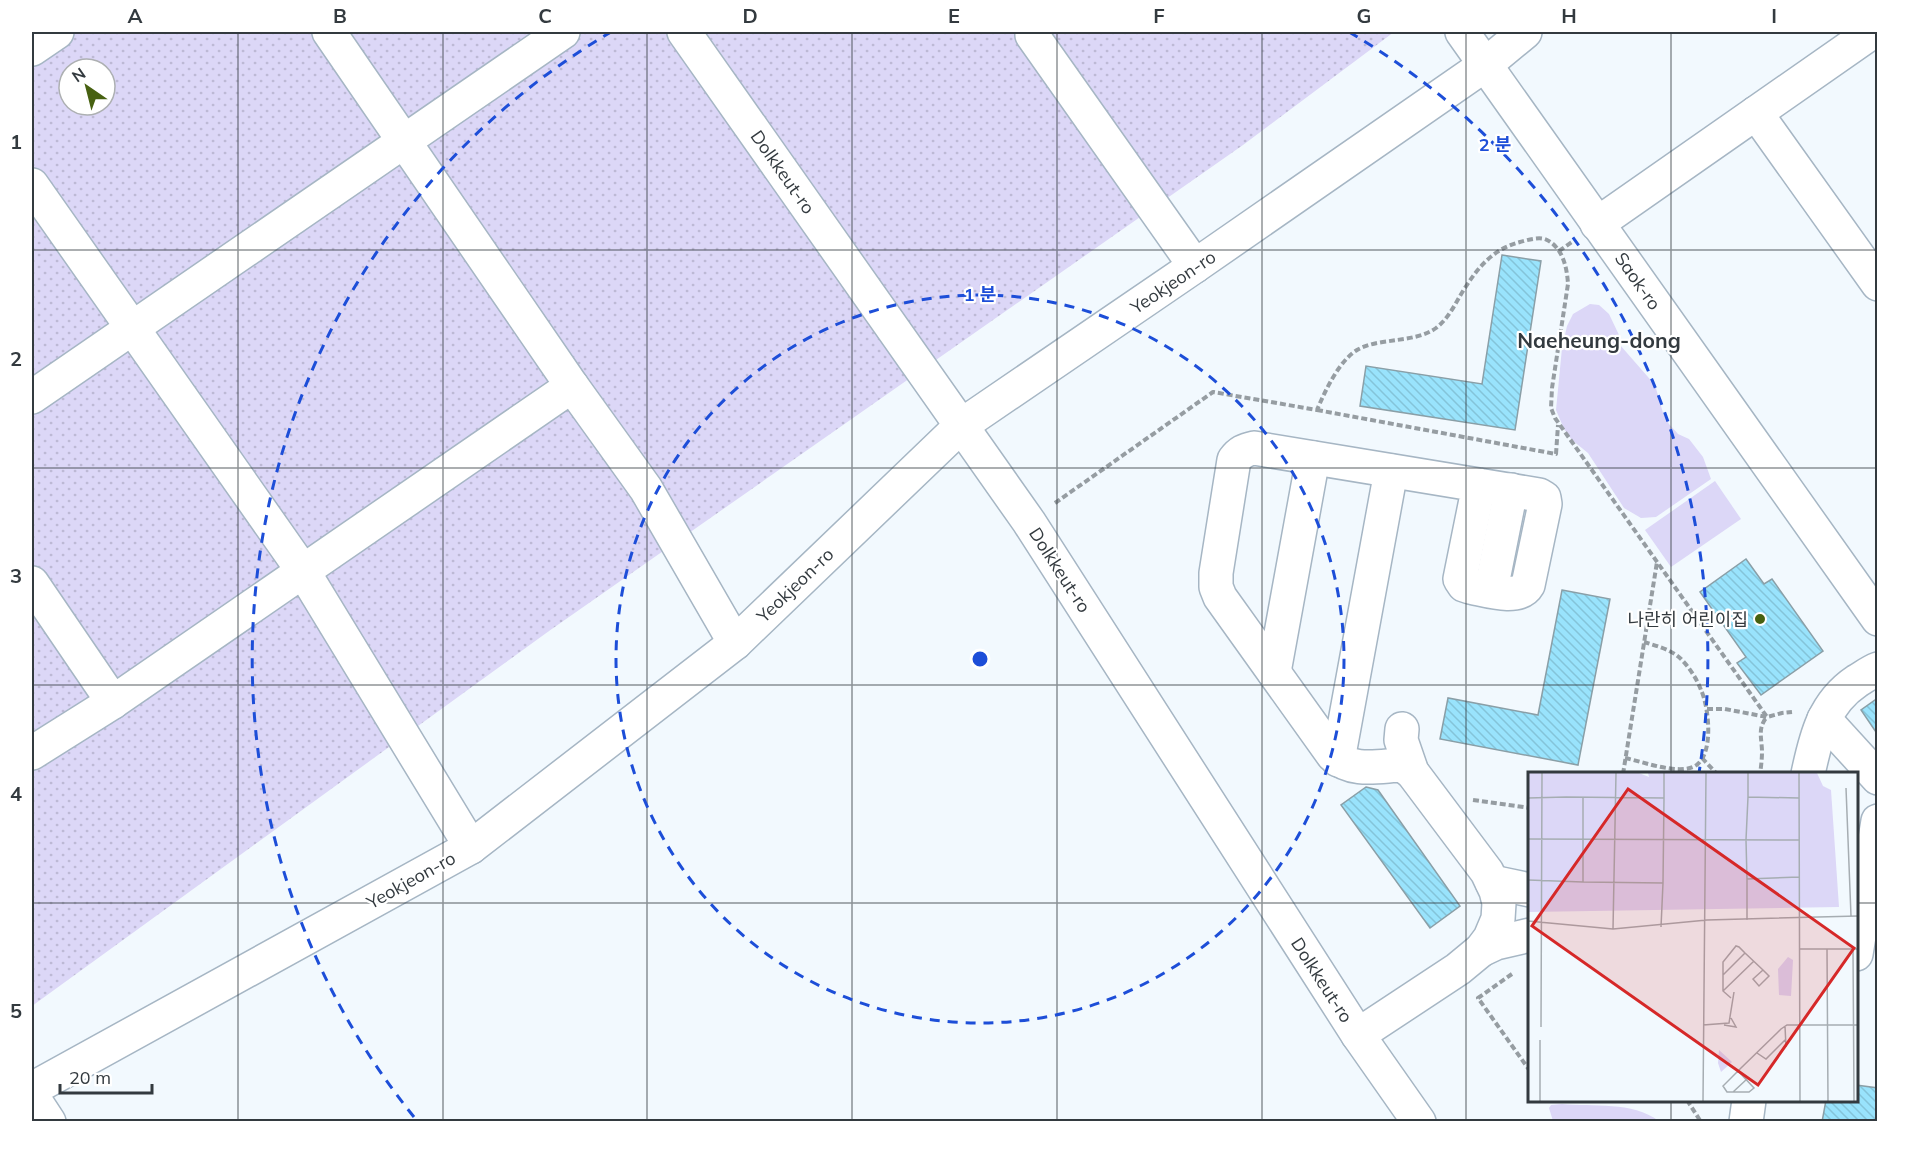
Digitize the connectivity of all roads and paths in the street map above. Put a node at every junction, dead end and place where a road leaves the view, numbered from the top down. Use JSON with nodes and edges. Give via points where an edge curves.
{"nodes":[{"id":1,"x":57,"y":32,"type":"edge"},
{"id":2,"x":329,"y":32,"type":"edge"},
{"id":3,"x":563,"y":32,"type":"edge"},
{"id":4,"x":684,"y":32,"type":"edge"},
{"id":5,"x":1462,"y":32,"type":"edge"},
{"id":6,"x":1525,"y":32,"type":"edge"},
{"id":7,"x":1872,"y":32,"type":"edge"},
{"id":8,"x":1033,"y":33,"type":"edge"},
{"id":9,"x":32,"y":49,"type":"edge"},
{"id":10,"x":1485,"y":65,"type":"junction"},
{"id":11,"x":1756,"y":113,"type":"junction"},
{"id":12,"x":404,"y":141,"type":"junction"},
{"id":13,"x":32,"y":185,"type":"edge"},
{"id":14,"x":1598,"y":224,"type":"junction"},
{"id":15,"x":1195,"y":266,"type":"junction"},
{"id":16,"x":1878,"y":284,"type":"edge"},
{"id":17,"x":132,"y":328,"type":"junction"},
{"id":18,"x":572,"y":386,"type":"junction"},
{"id":19,"x":32,"y":397,"type":"edge"},
{"id":20,"x":1317,"y":410,"type":"junction"},
{"id":21,"x":1559,"y":423,"type":"junction"},
{"id":22,"x":962,"y":425,"type":"junction"},
{"id":23,"x":1313,"y":458,"type":"junction"},
{"id":24,"x":1391,"y":471,"type":"junction"},
{"id":25,"x":1479,"y":485,"type":"junction"},
{"id":26,"x":1029,"y":522,"type":"junction"},
{"id":27,"x":1657,"y":562,"type":"junction"},
{"id":28,"x":303,"y":572,"type":"junction"},
{"id":29,"x":32,"y":584,"type":"edge"},
{"id":30,"x":1878,"y":619,"type":"edge"},
{"id":31,"x":1644,"y":642,"type":"junction"},
{"id":32,"x":735,"y":643,"type":"junction"},
{"id":33,"x":1878,"y":669,"type":"edge"},
{"id":34,"x":1274,"y":672,"type":"junction"},
{"id":35,"x":113,"y":702,"type":"junction"},
{"id":36,"x":1707,"y":709,"type":"junction"},
{"id":37,"x":1812,"y":716,"type":"junction"},
{"id":38,"x":1767,"y":717,"type":"junction"},
{"id":39,"x":1402,"y":729,"type":"dead end"},
{"id":40,"x":32,"y":753,"type":"edge"},
{"id":41,"x":1625,"y":758,"type":"junction"},
{"id":42,"x":1702,"y":758,"type":"junction"},
{"id":43,"x":1338,"y":760,"type":"junction"},
{"id":44,"x":1679,"y":770,"type":"junction"},
{"id":45,"x":1623,"y":772,"type":"edge"},
{"id":46,"x":1676,"y":772,"type":"edge"},
{"id":47,"x":1715,"y":772,"type":"edge"},
{"id":48,"x":1760,"y":772,"type":"edge"},
{"id":49,"x":1808,"y":772,"type":"edge"},
{"id":50,"x":1878,"y":778,"type":"edge"},
{"id":51,"x":1420,"y":783,"type":"junction"},
{"id":52,"x":1528,"y":808,"type":"edge"},
{"id":53,"x":1878,"y":821,"type":"edge"},
{"id":54,"x":471,"y":847,"type":"junction"},
{"id":55,"x":1492,"y":882,"type":"junction"},
{"id":56,"x":1528,"y":890,"type":"edge"},
{"id":57,"x":1528,"y":935,"type":"edge"},
{"id":58,"x":1858,"y":948,"type":"edge"},
{"id":59,"x":1481,"y":950,"type":"junction"},
{"id":60,"x":1514,"y":972,"type":"dead end"},
{"id":61,"x":1358,"y":1035,"type":"junction"},
{"id":62,"x":1528,"y":1068,"type":"edge"},
{"id":63,"x":32,"y":1089,"type":"edge"},
{"id":64,"x":32,"y":1096,"type":"edge"},
{"id":65,"x":1688,"y":1102,"type":"edge"},
{"id":66,"x":1749,"y":1102,"type":"edge"},
{"id":67,"x":50,"y":1122,"type":"edge"},
{"id":68,"x":1419,"y":1122,"type":"edge"},
{"id":69,"x":1701,"y":1122,"type":"edge"},
{"id":70,"x":1746,"y":1122,"type":"edge"}],
"edges":[{"from":1,"to":9,"type":"street"},
{"from":2,"to":12,"type":"street"},
{"from":3,"to":12,"type":"street"},
{"from":4,"to":22,"type":"street","name":"Dolkkeut-ro"},
{"from":5,"to":10,"type":"street","name":"Saok-ro"},
{"from":6,"to":10,"type":"street","name":"Yeokjeon-ro"},
{"from":7,"to":11,"type":"street"},
{"from":8,"to":15,"type":"street"},
{"from":10,"to":14,"type":"street","name":"Saok-ro"},
{"from":10,"to":15,"type":"street","name":"Yeokjeon-ro"},
{"from":11,"to":14,"type":"street"},
{"from":11,"to":16,"type":"street"},
{"from":12,"to":17,"type":"street"},
{"from":12,"to":18,"type":"street"},
{"from":13,"to":17,"type":"street"},
{"from":14,"to":30,"type":"street","name":"Saok-ro"},
{"from":15,"to":22,"type":"street","name":"Yeokjeon-ro"},
{"from":17,"to":19,"type":"street"},
{"from":17,"to":28,"type":"street"},
{"from":18,"to":28,"type":"street"},
{"from":18,"to":32,"type":"street","via":[[646,489]]},
{"from":20,"to":21,"type":"path","via":[[1556,454]]},
{"from":20,"to":21,"type":"path","via":[[1335,375],[1359,349],[1427,334],[1448,316],[1489,257],[1505,245],[1545,239],[1554,244],[1568,273],[1552,388],[1551,408]]},
{"from":20,"to":26,"type":"path","via":[[1214,392]]},
{"from":21,"to":27,"type":"path"},
{"from":22,"to":26,"type":"street","name":"Dolkkeut-ro"},
{"from":22,"to":32,"type":"street","name":"Yeokjeon-ro"},
{"from":23,"to":24,"type":"street"},
{"from":23,"to":34,"type":"street"},
{"from":23,"to":34,"type":"street","via":[[1254,448],[1246,449],[1234,460],[1216,587]]},
{"from":24,"to":25,"type":"street"},
{"from":24,"to":43,"type":"street"},
{"from":25,"to":25,"type":"street","via":[[1460,579],[1464,585],[1512,594],[1525,590],[1544,498]]},
{"from":26,"to":61,"type":"street","name":"Dolkkeut-ro"},
{"from":27,"to":31,"type":"path"},
{"from":27,"to":38,"type":"path"},
{"from":28,"to":35,"type":"street"},
{"from":28,"to":54,"type":"street"},
{"from":29,"to":35,"type":"street"},
{"from":31,"to":36,"type":"path","via":[[1680,658],[1691,671]]},
{"from":31,"to":41,"type":"path"},
{"from":32,"to":54,"type":"street","name":"Yeokjeon-ro"},
{"from":33,"to":37,"type":"street","via":[[1841,693],[1828,710]]},
{"from":34,"to":43,"type":"street"},
{"from":35,"to":40,"type":"street"},
{"from":36,"to":38,"type":"path"},
{"from":36,"to":42,"type":"path","via":[[1707,745]]},
{"from":37,"to":38,"type":"path","via":[[1782,713]]},
{"from":37,"to":49,"type":"street","via":[[1813,750]]},
{"from":37,"to":50,"type":"street"},
{"from":38,"to":48,"type":"path","via":[[1760,730]]},
{"from":39,"to":51,"type":"street","via":[[1401,740]]},
{"from":41,"to":44,"type":"path"},
{"from":41,"to":45,"type":"path"},
{"from":42,"to":44,"type":"path","via":[[1695,766]]},
{"from":42,"to":47,"type":"path"},
{"from":43,"to":51,"type":"street","via":[[1356,767],[1402,765]]},
{"from":44,"to":46,"type":"path"},
{"from":51,"to":52,"type":"path"},
{"from":51,"to":55,"type":"street"},
{"from":53,"to":58,"type":"street"},
{"from":54,"to":63,"type":"street","name":"Yeokjeon-ro"},
{"from":55,"to":56,"type":"street"},
{"from":55,"to":59,"type":"street","via":[[1499,903],[1498,918]]},
{"from":57,"to":59,"type":"street"},
{"from":59,"to":61,"type":"street"},
{"from":60,"to":62,"type":"path","via":[[1478,998]]},
{"from":61,"to":68,"type":"street","name":"Dolkkeut-ro"},
{"from":64,"to":67,"type":"street"},
{"from":65,"to":69,"type":"path"},
{"from":66,"to":70,"type":"street"}]}
